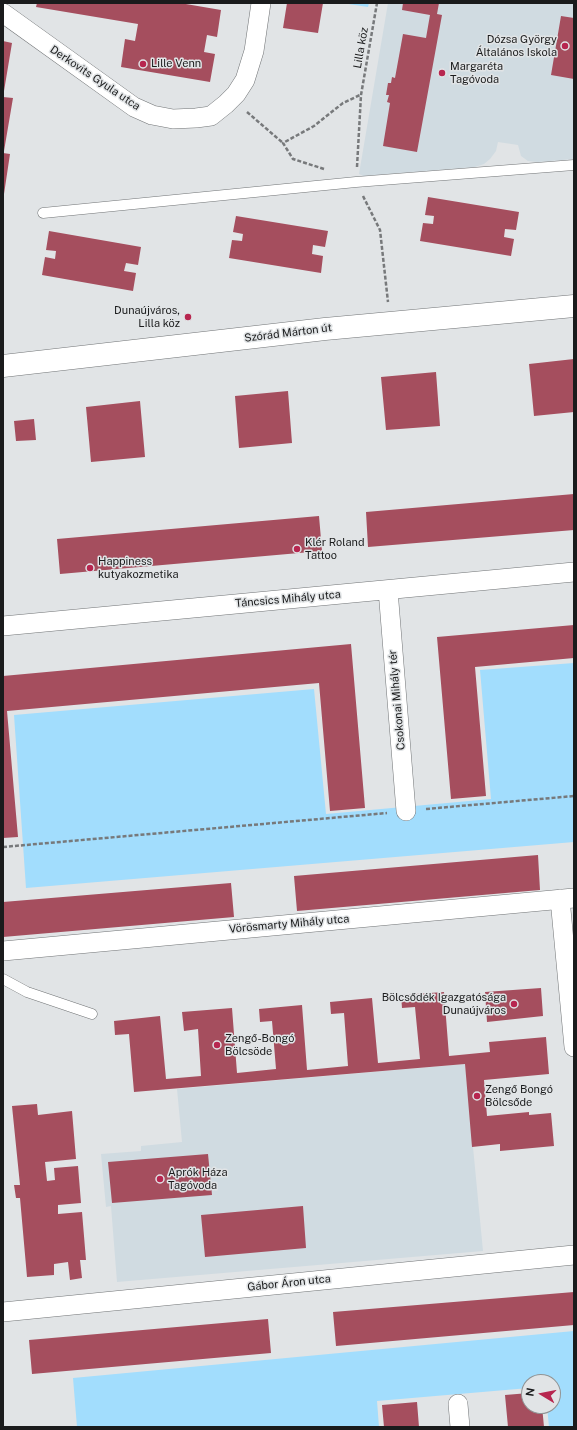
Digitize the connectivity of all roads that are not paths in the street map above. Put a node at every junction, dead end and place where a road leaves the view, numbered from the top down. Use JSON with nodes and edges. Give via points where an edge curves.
{"nodes":[{"id":1,"x":261,"y":3,"type":"edge"},
{"id":2,"x":3,"y":13,"type":"edge"},
{"id":3,"x":574,"y":166,"type":"edge"},
{"id":4,"x":43,"y":213,"type":"dead end"},
{"id":5,"x":574,"y":306,"type":"edge"},
{"id":6,"x":3,"y":366,"type":"edge"},
{"id":7,"x":574,"y":572,"type":"edge"},
{"id":8,"x":388,"y":590,"type":"junction"},
{"id":9,"x":3,"y":626,"type":"edge"},
{"id":10,"x":406,"y":811,"type":"road end"},
{"id":11,"x":567,"y":898,"type":"edge"},
{"id":12,"x":3,"y":951,"type":"edge"},
{"id":13,"x":3,"y":979,"type":"edge"},
{"id":14,"x":92,"y":1014,"type":"dead end"},
{"id":15,"x":574,"y":1047,"type":"edge"},
{"id":16,"x":574,"y":1255,"type":"edge"},
{"id":17,"x":3,"y":1312,"type":"edge"},
{"id":18,"x":458,"y":1404,"type":"dead end"},
{"id":19,"x":460,"y":1427,"type":"edge"}],
"edges":[{"from":1,"to":2,"type":"street","name":"Derkovits Gyula utca","via":[[254,50],[245,80],[232,98],[210,116],[173,119],[152,115],[121,99]]},
{"from":3,"to":4,"type":"lane","via":[[356,182]]},
{"from":5,"to":6,"type":"street","name":"Szórád Márton út","via":[[325,329]]},
{"from":7,"to":8,"type":"street","name":"Táncsics Mihály utca"},
{"from":8,"to":9,"type":"street","name":"Táncsics Mihály utca"},
{"from":8,"to":10,"type":"street","name":"Csokonai Mihály tér"},
{"from":11,"to":12,"type":"street","name":"Vörösmarty Mihály utca"},
{"from":11,"to":15,"type":"street"},
{"from":13,"to":14,"type":"lane","via":[[27,992]]},
{"from":16,"to":17,"type":"street","name":"Gábor Áron utca"},
{"from":18,"to":19,"type":"street"}]}
